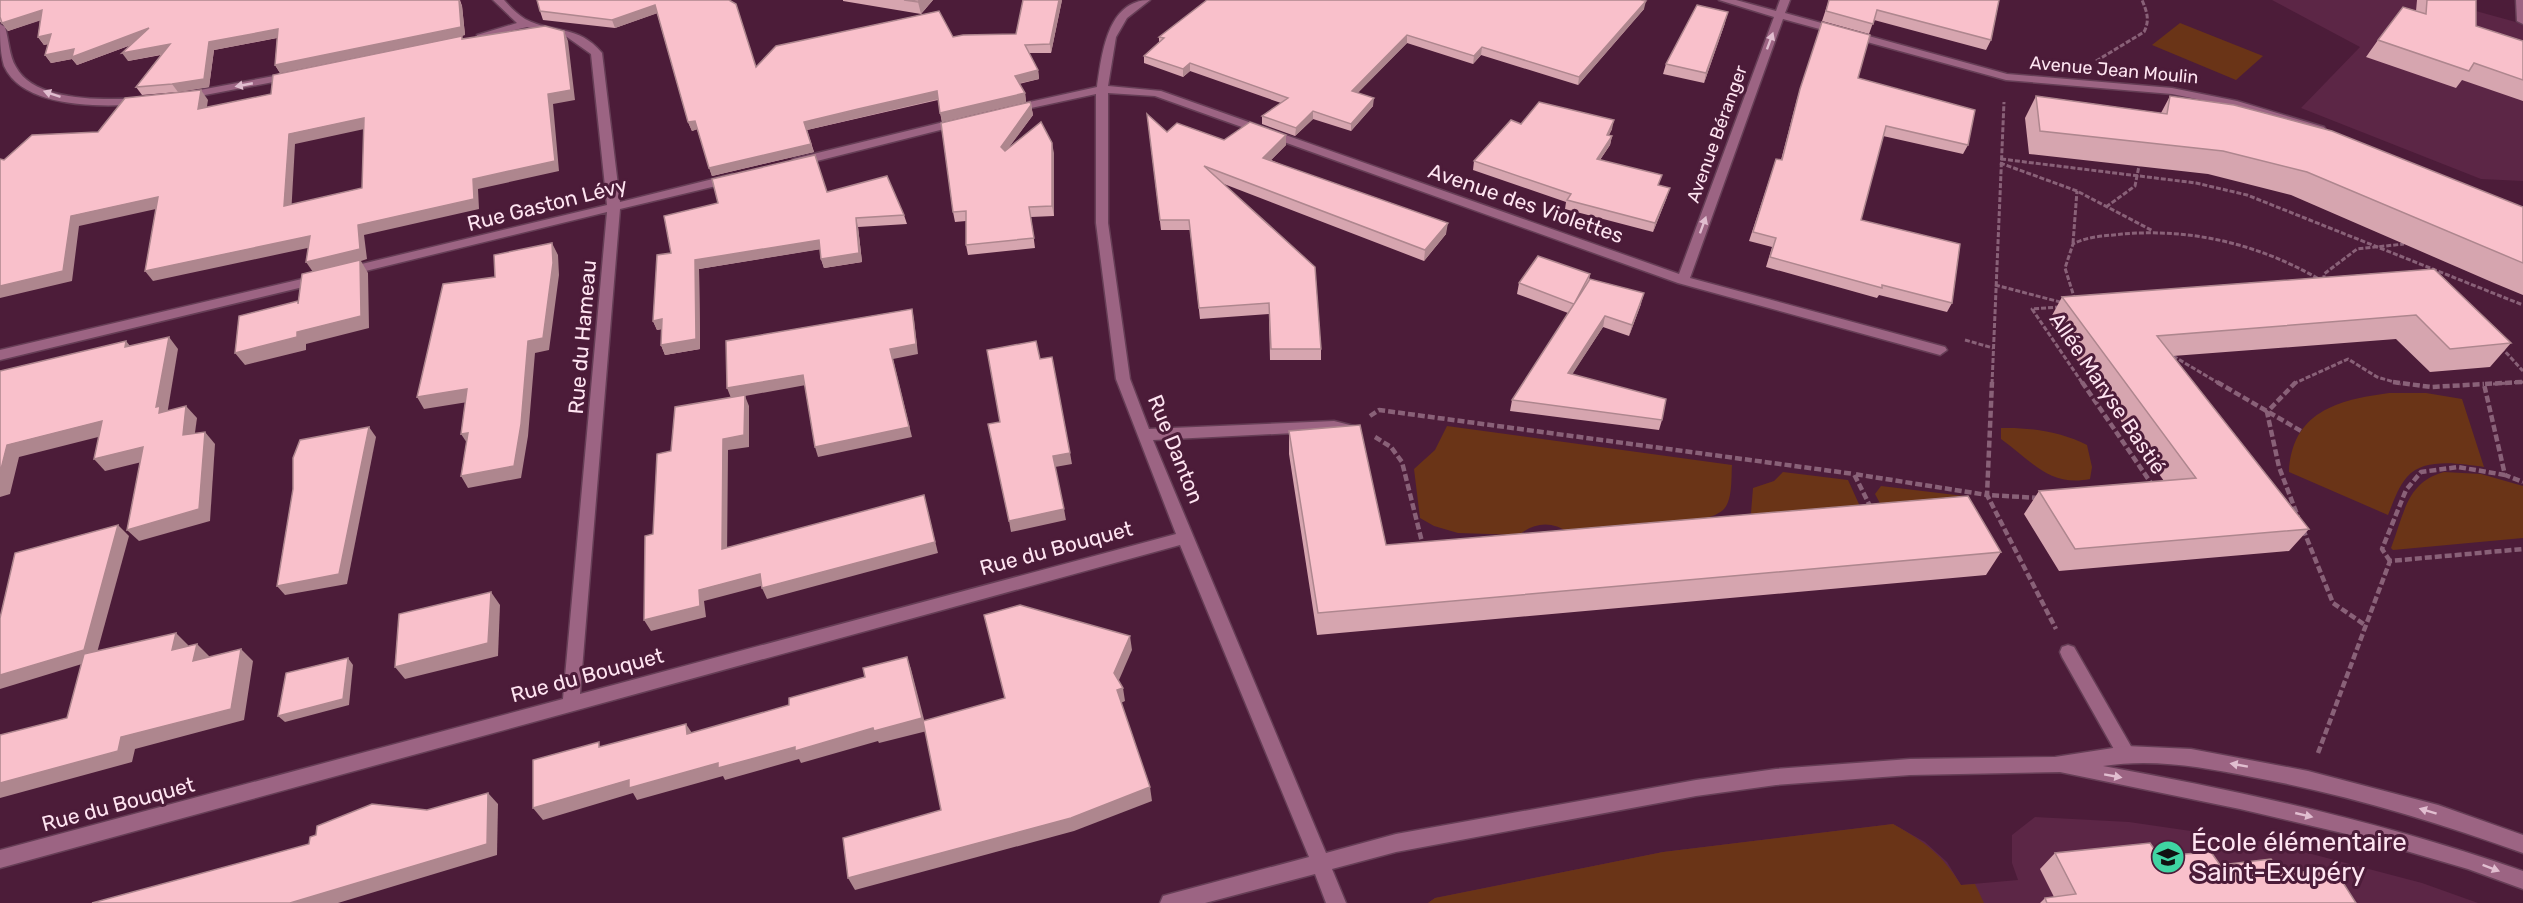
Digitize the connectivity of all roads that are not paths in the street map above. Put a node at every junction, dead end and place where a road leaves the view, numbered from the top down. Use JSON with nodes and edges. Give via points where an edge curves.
{"nodes":[{"id":1,"x":498,"y":0,"type":"edge"},
{"id":2,"x":1145,"y":0,"type":"edge"},
{"id":3,"x":1724,"y":0,"type":"edge"},
{"id":4,"x":1785,"y":0,"type":"edge"},
{"id":5,"x":2521,"y":0,"type":"edge"},
{"id":6,"x":1779,"y":15,"type":"junction"},
{"id":7,"x":2522,"y":21,"type":"edge"},
{"id":8,"x":527,"y":24,"type":"junction"},
{"id":9,"x":0,"y":27,"type":"edge"},
{"id":10,"x":470,"y":40,"type":"edge"},
{"id":11,"x":308,"y":72,"type":"edge"},
{"id":12,"x":1102,"y":88,"type":"junction"},
{"id":13,"x":176,"y":97,"type":"edge"},
{"id":14,"x":157,"y":99,"type":"edge"},
{"id":15,"x":997,"y":112,"type":"edge"},
{"id":16,"x":974,"y":118,"type":"edge"},
{"id":17,"x":2335,"y":136,"type":"edge"},
{"id":18,"x":788,"y":164,"type":"edge"},
{"id":19,"x":742,"y":176,"type":"edge"},
{"id":20,"x":614,"y":208,"type":"junction"},
{"id":21,"x":1683,"y":280,"type":"junction"},
{"id":22,"x":1940,"y":350,"type":"dead end"},
{"id":23,"x":0,"y":355,"type":"edge"},
{"id":24,"x":1349,"y":430,"type":"edge"},
{"id":25,"x":1143,"y":435,"type":"junction"},
{"id":26,"x":1186,"y":537,"type":"junction"},
{"id":27,"x":2068,"y":652,"type":"dead end"},
{"id":28,"x":571,"y":703,"type":"junction"},
{"id":29,"x":2126,"y":754,"type":"junction"},
{"id":30,"x":2055,"y":765,"type":"junction"},
{"id":31,"x":2523,"y":844,"type":"edge"},
{"id":32,"x":0,"y":860,"type":"edge"},
{"id":33,"x":1321,"y":865,"type":"junction"},
{"id":34,"x":2523,"y":880,"type":"edge"},
{"id":35,"x":1170,"y":903,"type":"edge"},
{"id":36,"x":1336,"y":903,"type":"edge"}],
"edges":[{"from":1,"to":8,"type":"street"},
{"from":2,"to":12,"type":"street","name":"Rue Danton","via":[[1123,16],[1111,37]]},
{"from":3,"to":6,"type":"street","name":"Avenue Jean Moulin"},
{"from":4,"to":6,"type":"street","name":"Avenue Béranger"},
{"from":5,"to":7,"type":"street"},
{"from":6,"to":17,"type":"street","name":"Avenue Jean Moulin","via":[[2006,77],[2140,87],[2201,96],[2293,120]]},
{"from":21,"to":6,"type":"street","name":"Avenue Béranger","one_way":true},
{"from":8,"to":10,"type":"street"},
{"from":8,"to":20,"type":"street","name":"Rue du Hameau","via":[[582,37],[596,52]]},
{"from":14,"to":9,"type":"street","one_way":true,"via":[[108,103],[65,98],[28,85],[12,71]]},
{"from":11,"to":13,"type":"street","one_way":true},
{"from":12,"to":15,"type":"street"},
{"from":12,"to":21,"type":"street","name":"Avenue des Violettes","via":[[1157,93]]},
{"from":12,"to":25,"type":"street","name":"Rue Danton","via":[[1102,223],[1113,319],[1123,379]]},
{"from":16,"to":18,"type":"street"},
{"from":19,"to":20,"type":"street","name":"Rue Gaston Lévy"},
{"from":20,"to":23,"type":"street","name":"Rue Gaston Lévy"},
{"from":20,"to":28,"type":"street","name":"Rue du Hameau"},
{"from":21,"to":22,"type":"street","name":"Avenue des Violettes"},
{"from":24,"to":25,"type":"street","via":[[1334,426]]},
{"from":25,"to":26,"type":"street","name":"Rue Danton"},
{"from":26,"to":28,"type":"street","name":"Rue du Bouquet"},
{"from":26,"to":33,"type":"street","name":"Rue Danton"},
{"from":27,"to":29,"type":"street"},
{"from":28,"to":32,"type":"street","name":"Rue du Bouquet"},
{"from":29,"to":30,"type":"street"},
{"from":31,"to":29,"type":"street","one_way":true,"via":[[2417,808],[2308,779],[2191,757]]},
{"from":30,"to":33,"type":"street","via":[[1910,767],[1776,777],[1396,843]]},
{"from":30,"to":34,"type":"street","one_way":true,"via":[[2249,802],[2398,837]]},
{"from":33,"to":35,"type":"street"},
{"from":33,"to":36,"type":"street","name":"Rue Danton"}]}
